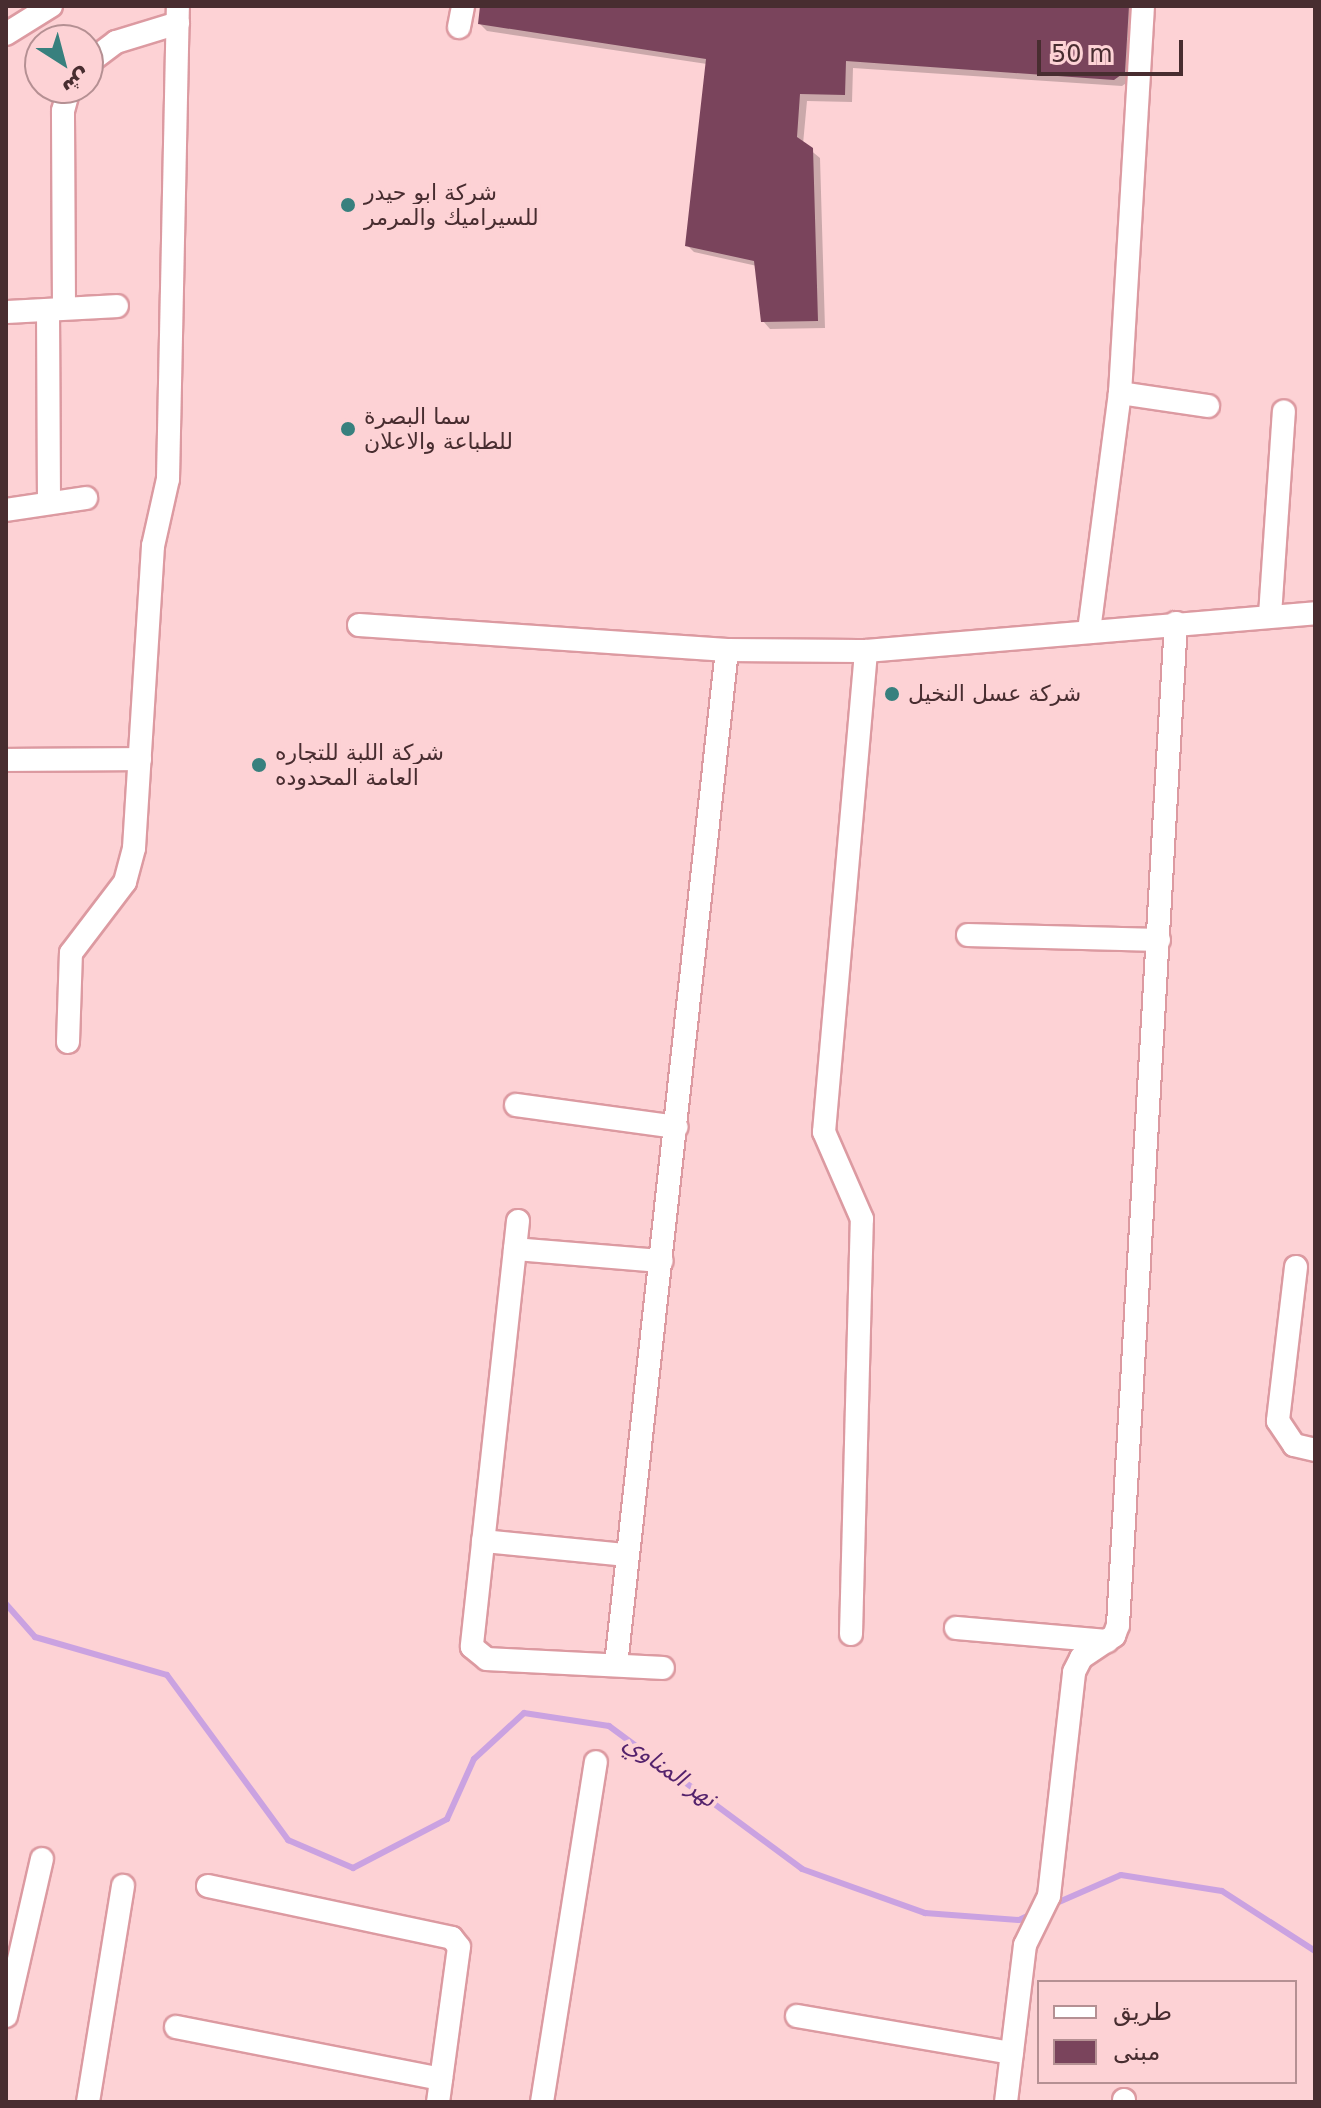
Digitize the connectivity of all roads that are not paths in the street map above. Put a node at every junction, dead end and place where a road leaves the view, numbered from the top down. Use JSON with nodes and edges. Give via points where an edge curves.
{"nodes":[{"id":1,"x":51,"y":6,"type":"edge"},
{"id":2,"x":1143,"y":6,"type":"edge"},
{"id":3,"x":178,"y":15,"type":"edge"},
{"id":4,"x":6,"y":34,"type":"edge"},
{"id":5,"x":104,"y":53,"type":"edge"},
{"id":6,"x":65,"y":104,"type":"edge"},
{"id":7,"x":117,"y":306,"type":"dead end"},
{"id":8,"x":56,"y":309,"type":"junction"},
{"id":9,"x":6,"y":312,"type":"edge"},
{"id":10,"x":1120,"y":393,"type":"junction"},
{"id":11,"x":1208,"y":406,"type":"dead end"},
{"id":12,"x":1284,"y":411,"type":"dead end"},
{"id":13,"x":86,"y":498,"type":"dead end"},
{"id":14,"x":49,"y":503,"type":"junction"},
{"id":15,"x":6,"y":510,"type":"edge"},
{"id":16,"x":1315,"y":613,"type":"edge"},
{"id":17,"x":1270,"y":615,"type":"junction"},
{"id":18,"x":1176,"y":623,"type":"junction"},
{"id":19,"x":359,"y":625,"type":"dead end"},
{"id":20,"x":1089,"y":631,"type":"junction"},
{"id":21,"x":727,"y":650,"type":"junction"},
{"id":22,"x":866,"y":651,"type":"junction"},
{"id":23,"x":140,"y":759,"type":"junction"},
{"id":24,"x":6,"y":760,"type":"edge"},
{"id":25,"x":968,"y":935,"type":"dead end"},
{"id":26,"x":1159,"y":940,"type":"junction"},
{"id":27,"x":68,"y":1042,"type":"dead end"},
{"id":28,"x":516,"y":1105,"type":"dead end"},
{"id":29,"x":677,"y":1127,"type":"junction"},
{"id":30,"x":518,"y":1221,"type":"dead end"},
{"id":31,"x":515,"y":1249,"type":"junction"},
{"id":32,"x":662,"y":1261,"type":"junction"},
{"id":33,"x":1296,"y":1267,"type":"dead end"},
{"id":34,"x":1315,"y":1450,"type":"edge"},
{"id":35,"x":483,"y":1541,"type":"junction"},
{"id":36,"x":626,"y":1555,"type":"junction"},
{"id":37,"x":956,"y":1628,"type":"dead end"},
{"id":38,"x":851,"y":1634,"type":"dead end"},
{"id":39,"x":1107,"y":1641,"type":"junction"},
{"id":40,"x":616,"y":1665,"type":"junction"},
{"id":41,"x":663,"y":1668,"type":"dead end"},
{"id":42,"x":596,"y":1762,"type":"dead end"},
{"id":43,"x":42,"y":1859,"type":"dead end"},
{"id":44,"x":123,"y":1886,"type":"dead end"},
{"id":45,"x":208,"y":1886,"type":"dead end"},
{"id":46,"x":6,"y":2016,"type":"edge"},
{"id":47,"x":797,"y":2016,"type":"dead end"},
{"id":48,"x":176,"y":2027,"type":"dead end"},
{"id":49,"x":1012,"y":2053,"type":"junction"},
{"id":50,"x":441,"y":2079,"type":"junction"},
{"id":51,"x":88,"y":2102,"type":"edge"},
{"id":52,"x":438,"y":2102,"type":"edge"},
{"id":53,"x":542,"y":2102,"type":"edge"},
{"id":54,"x":1006,"y":2102,"type":"edge"}],
"edges":[{"from":1,"to":4,"type":"street"},
{"from":2,"to":10,"type":"street"},
{"from":3,"to":5,"type":"street"},
{"from":3,"to":23,"type":"street","via":[[168,479],[153,546]]},
{"from":6,"to":8,"type":"street"},
{"from":7,"to":8,"type":"street"},
{"from":8,"to":9,"type":"street"},
{"from":8,"to":14,"type":"street"},
{"from":10,"to":11,"type":"street"},
{"from":10,"to":20,"type":"street"},
{"from":12,"to":17,"type":"street"},
{"from":13,"to":14,"type":"street"},
{"from":14,"to":15,"type":"street"},
{"from":16,"to":17,"type":"street"},
{"from":17,"to":18,"type":"street"},
{"from":18,"to":20,"type":"street"},
{"from":18,"to":26,"type":"street"},
{"from":19,"to":21,"type":"street"},
{"from":20,"to":22,"type":"street"},
{"from":21,"to":22,"type":"street"},
{"from":21,"to":29,"type":"street"},
{"from":22,"to":38,"type":"street","via":[[824,1132],[862,1219]]},
{"from":23,"to":24,"type":"street"},
{"from":23,"to":27,"type":"street","via":[[130,871],[71,953]]},
{"from":25,"to":26,"type":"street"},
{"from":26,"to":39,"type":"street","via":[[1119,1609],[1117,1631]]},
{"from":28,"to":29,"type":"street"},
{"from":29,"to":32,"type":"street"},
{"from":30,"to":31,"type":"street"},
{"from":31,"to":32,"type":"street"},
{"from":31,"to":35,"type":"street"},
{"from":32,"to":36,"type":"street"},
{"from":33,"to":34,"type":"street","via":[[1278,1421],[1294,1445]]},
{"from":35,"to":36,"type":"street"},
{"from":35,"to":40,"type":"street","via":[[475,1654],[487,1659]]},
{"from":36,"to":40,"type":"street"},
{"from":37,"to":39,"type":"street"},
{"from":39,"to":49,"type":"street","via":[[1081,1658],[1074,1672],[1049,1896],[1025,1945]]},
{"from":40,"to":41,"type":"street"},
{"from":42,"to":53,"type":"street"},
{"from":43,"to":46,"type":"street"},
{"from":44,"to":51,"type":"street"},
{"from":45,"to":50,"type":"street","via":[[452,1938],[459,1947]]},
{"from":47,"to":49,"type":"street"},
{"from":48,"to":50,"type":"street"},
{"from":49,"to":54,"type":"street"},
{"from":50,"to":52,"type":"street"}]}
